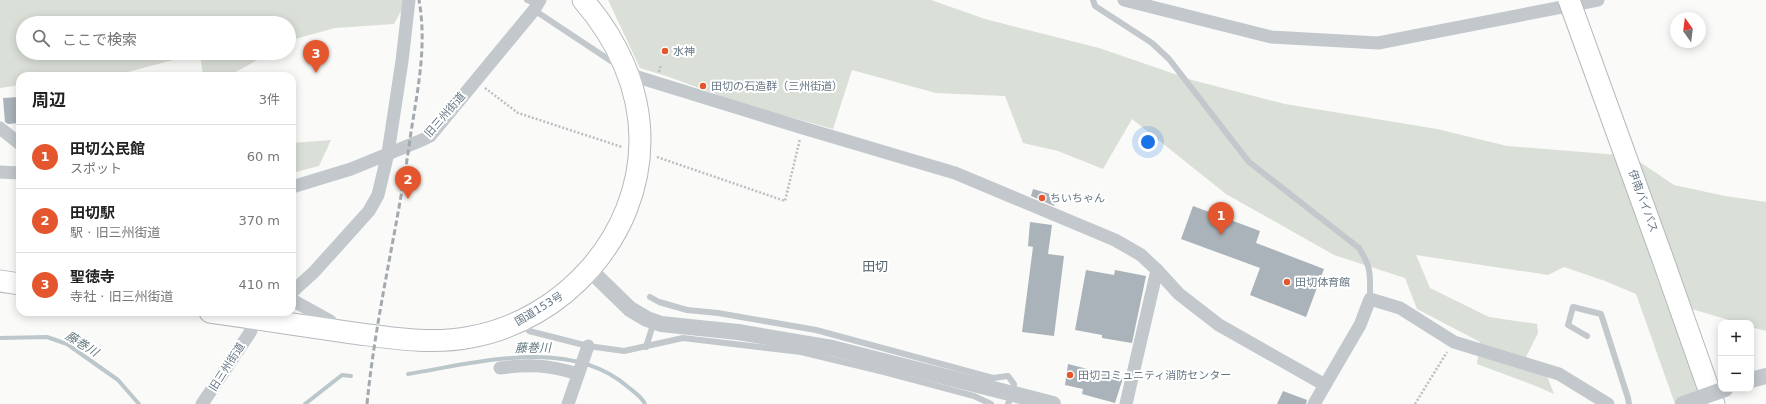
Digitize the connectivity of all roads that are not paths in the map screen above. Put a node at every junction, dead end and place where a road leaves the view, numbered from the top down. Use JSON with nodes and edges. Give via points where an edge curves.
{"nodes":[{"id":1,"x":409,"y":0,"type":"edge"},
{"id":2,"x":583,"y":0,"type":"edge"},
{"id":3,"x":1093,"y":0,"type":"edge"},
{"id":4,"x":1124,"y":0,"type":"edge"},
{"id":5,"x":1568,"y":0,"type":"edge"},
{"id":6,"x":1598,"y":0,"type":"edge"},
{"id":7,"x":534,"y":3,"type":"edge"},
{"id":8,"x":626,"y":69,"type":"junction"},
{"id":9,"x":0,"y":128,"type":"edge"},
{"id":10,"x":16,"y":141,"type":"edge"},
{"id":11,"x":388,"y":153,"type":"junction"},
{"id":12,"x":0,"y":172,"type":"edge"},
{"id":13,"x":16,"y":173,"type":"edge"},
{"id":14,"x":296,"y":186,"type":"edge"},
{"id":15,"x":590,"y":270,"type":"junction"},
{"id":16,"x":1157,"y":270,"type":"junction"},
{"id":17,"x":0,"y":281,"type":"edge"},
{"id":18,"x":16,"y":283,"type":"edge"},
{"id":19,"x":296,"y":288,"type":"edge"},
{"id":20,"x":650,"y":297,"type":"dead end"},
{"id":21,"x":1370,"y":298,"type":"junction"},
{"id":22,"x":296,"y":302,"type":"edge"},
{"id":23,"x":659,"y":302,"type":"junction"},
{"id":24,"x":657,"y":310,"type":"dead end"},
{"id":25,"x":237,"y":316,"type":"edge"},
{"id":26,"x":652,"y":328,"type":"dead end"},
{"id":27,"x":251,"y":331,"type":"dead end"},
{"id":28,"x":338,"y":331,"type":"junction"},
{"id":29,"x":529,"y":331,"type":"dead end"},
{"id":30,"x":1587,"y":336,"type":"dead end"},
{"id":31,"x":646,"y":347,"type":"junction"},
{"id":32,"x":587,"y":351,"type":"junction"},
{"id":33,"x":500,"y":368,"type":"dead end"},
{"id":34,"x":579,"y":372,"type":"junction"},
{"id":35,"x":1325,"y":385,"type":"junction"},
{"id":36,"x":1718,"y":392,"type":"edge"},
{"id":37,"x":1010,"y":399,"type":"edge"},
{"id":38,"x":202,"y":404,"type":"edge"},
{"id":39,"x":568,"y":404,"type":"edge"},
{"id":40,"x":991,"y":404,"type":"edge"},
{"id":41,"x":1053,"y":404,"type":"edge"},
{"id":42,"x":1126,"y":404,"type":"edge"},
{"id":43,"x":1314,"y":404,"type":"edge"},
{"id":44,"x":1608,"y":404,"type":"edge"},
{"id":45,"x":1629,"y":404,"type":"edge"},
{"id":46,"x":1683,"y":404,"type":"edge"},
{"id":47,"x":1714,"y":404,"type":"edge"}],
"edges":[{"from":1,"to":11,"type":"street"},
{"from":2,"to":8,"type":"highway","name":"国道153号","via":[[606,31]]},
{"from":3,"to":21,"type":"lane","via":[[1095,6],[1152,43],[1169,59],[1249,162],[1359,248],[1368,262]]},
{"from":4,"to":6,"type":"street","via":[[1271,37],[1378,43]]},
{"from":5,"to":47,"type":"highway","name":"伊南バイパス","bridge":true},
{"from":7,"to":8,"type":"lane","via":[[614,63]]},
{"from":7,"to":11,"type":"street","name":"旧三州街道","via":[[430,136]]},
{"from":8,"to":15,"type":"highway","name":"国道153号","via":[[636,103],[640,139],[636,181],[616,230]]},
{"from":8,"to":16,"type":"street","via":[[803,128],[955,172],[1115,240],[1141,255]]},
{"from":9,"to":10,"type":"street"},
{"from":11,"to":14,"type":"street","name":"旧三州街道","via":[[351,169]]},
{"from":11,"to":19,"type":"street","via":[[378,195],[369,211]]},
{"from":12,"to":13,"type":"street"},
{"from":15,"to":28,"type":"highway","name":"国道153号","via":[[551,305],[519,323],[492,332],[437,341]]},
{"from":15,"to":37,"type":"street","via":[[630,309],[661,324],[738,332],[832,348]]},
{"from":16,"to":35,"type":"street","via":[[1179,294],[1219,325]]},
{"from":16,"to":42,"type":"street"},
{"from":17,"to":18,"type":"highway"},
{"from":20,"to":23,"type":"lane"},
{"from":21,"to":35,"type":"street","via":[[1360,325]]},
{"from":21,"to":44,"type":"street","via":[[1400,308],[1454,342],[1559,374]]},
{"from":22,"to":28,"type":"street","via":[[330,321]]},
{"from":23,"to":24,"type":"lane"},
{"from":23,"to":37,"type":"lane","via":[[687,310],[816,330],[993,378],[1008,376],[1014,384]]},
{"from":25,"to":28,"type":"highway","name":"国道153号"},
{"from":26,"to":31,"type":"lane"},
{"from":27,"to":38,"type":"street","name":"旧三州街道"},
{"from":29,"to":32,"type":"lane"},
{"from":30,"to":45,"type":"lane","via":[[1568,325],[1572,307],[1600,314]]},
{"from":31,"to":32,"type":"lane","via":[[624,351]]},
{"from":31,"to":40,"type":"lane","via":[[683,338],[801,352],[884,372],[982,399]]},
{"from":32,"to":34,"type":"street"},
{"from":33,"to":34,"type":"street","via":[[526,365]]},
{"from":34,"to":39,"type":"street"},
{"from":35,"to":43,"type":"street"},
{"from":36,"to":46,"type":"street","bridge":true},
{"from":37,"to":41,"type":"street"}]}
